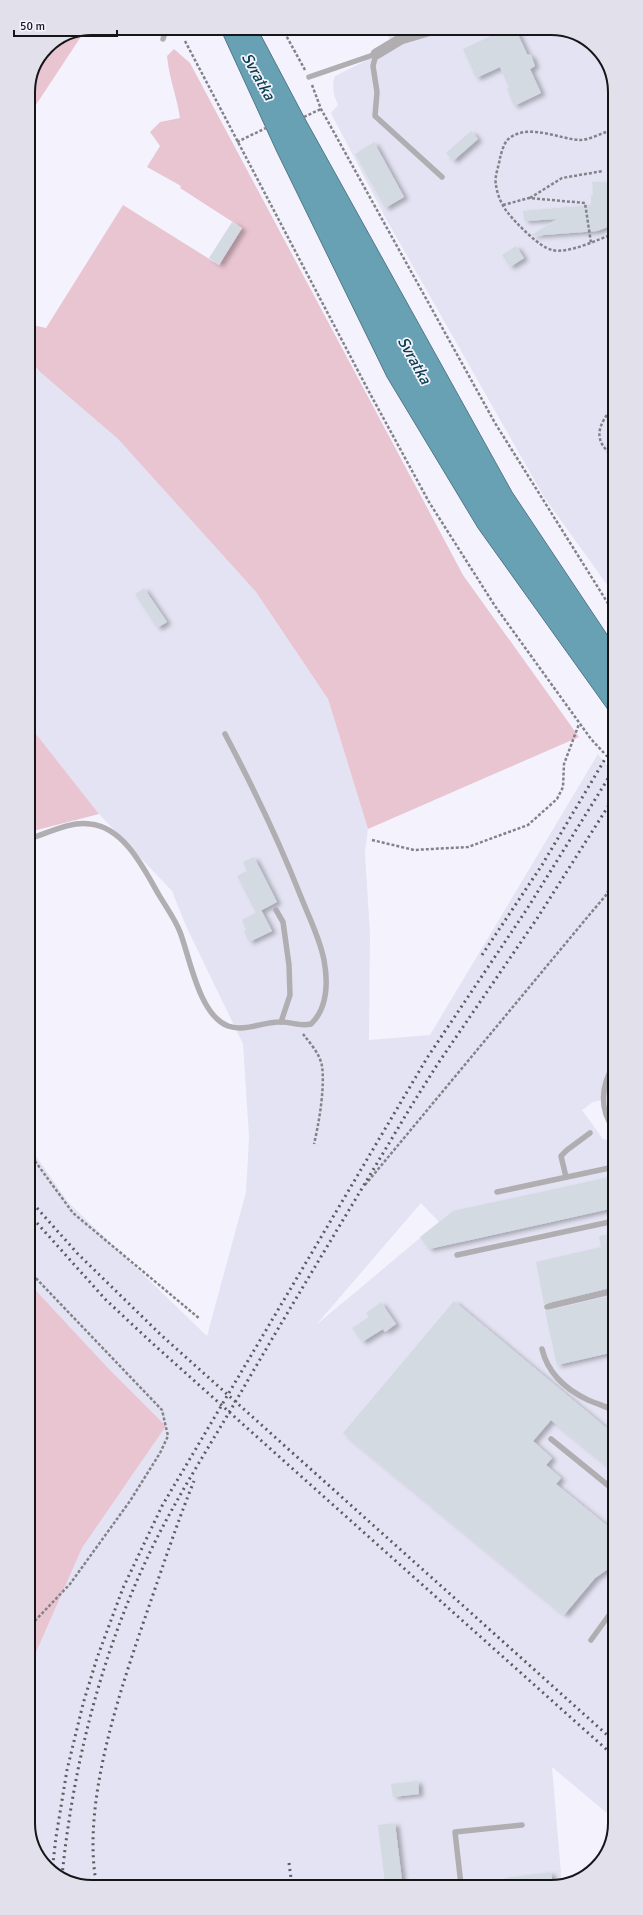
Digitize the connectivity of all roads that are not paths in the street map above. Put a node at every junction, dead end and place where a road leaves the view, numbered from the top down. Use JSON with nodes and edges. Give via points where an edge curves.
{"nodes":[{"id":1,"x":163,"y":35,"type":"edge"},
{"id":2,"x":410,"y":35,"type":"edge"},
{"id":3,"x":163,"y":39,"type":"dead end"},
{"id":4,"x":376,"y":54,"type":"junction"},
{"id":5,"x":309,"y":77,"type":"road end"},
{"id":6,"x":442,"y":177,"type":"dead end"},
{"id":7,"x":226,"y":734,"type":"dead end"},
{"id":8,"x":35,"y":837,"type":"edge"},
{"id":9,"x":276,"y":910,"type":"dead end"},
{"id":10,"x":281,"y":1022,"type":"junction"},
{"id":11,"x":608,"y":1078,"type":"edge"},
{"id":12,"x":608,"y":1120,"type":"edge"},
{"id":13,"x":590,"y":1133,"type":"dead end"},
{"id":14,"x":608,"y":1167,"type":"edge"},
{"id":15,"x":566,"y":1177,"type":"junction"},
{"id":16,"x":497,"y":1192,"type":"dead end"},
{"id":17,"x":608,"y":1222,"type":"edge"},
{"id":18,"x":456,"y":1255,"type":"dead end"},
{"id":19,"x":608,"y":1292,"type":"edge"},
{"id":20,"x":547,"y":1306,"type":"dead end"},
{"id":21,"x":542,"y":1349,"type":"dead end"},
{"id":22,"x":608,"y":1407,"type":"edge"},
{"id":23,"x":551,"y":1439,"type":"dead end"},
{"id":24,"x":608,"y":1485,"type":"edge"},
{"id":25,"x":608,"y":1617,"type":"edge"},
{"id":26,"x":592,"y":1640,"type":"dead end"},
{"id":27,"x":522,"y":1826,"type":"dead end"},
{"id":28,"x":460,"y":1880,"type":"edge"}],
"edges":[{"from":1,"to":3,"type":"lane"},
{"from":2,"to":4,"type":"street"},
{"from":4,"to":5,"type":"lane"},
{"from":4,"to":6,"type":"lane","via":[[373,66],[377,92],[375,116]]},
{"from":7,"to":10,"type":"lane","via":[[283,854],[313,926],[324,960],[325,996],[321,1011],[311,1024]]},
{"from":8,"to":10,"type":"lane","via":[[81,824],[97,825],[113,833],[137,860],[179,930],[210,1012],[228,1026],[239,1028]]},
{"from":9,"to":10,"type":"lane","via":[[283,922],[290,995]]},
{"from":11,"to":12,"type":"lane","via":[[603,1100]]},
{"from":13,"to":15,"type":"lane","via":[[561,1156]]},
{"from":14,"to":15,"type":"lane"},
{"from":15,"to":16,"type":"lane"},
{"from":17,"to":18,"type":"lane"},
{"from":19,"to":20,"type":"lane"},
{"from":21,"to":22,"type":"lane","via":[[552,1373],[574,1393]]},
{"from":23,"to":24,"type":"lane"},
{"from":25,"to":26,"type":"lane"},
{"from":27,"to":28,"type":"lane","via":[[455,1832]]}]}
